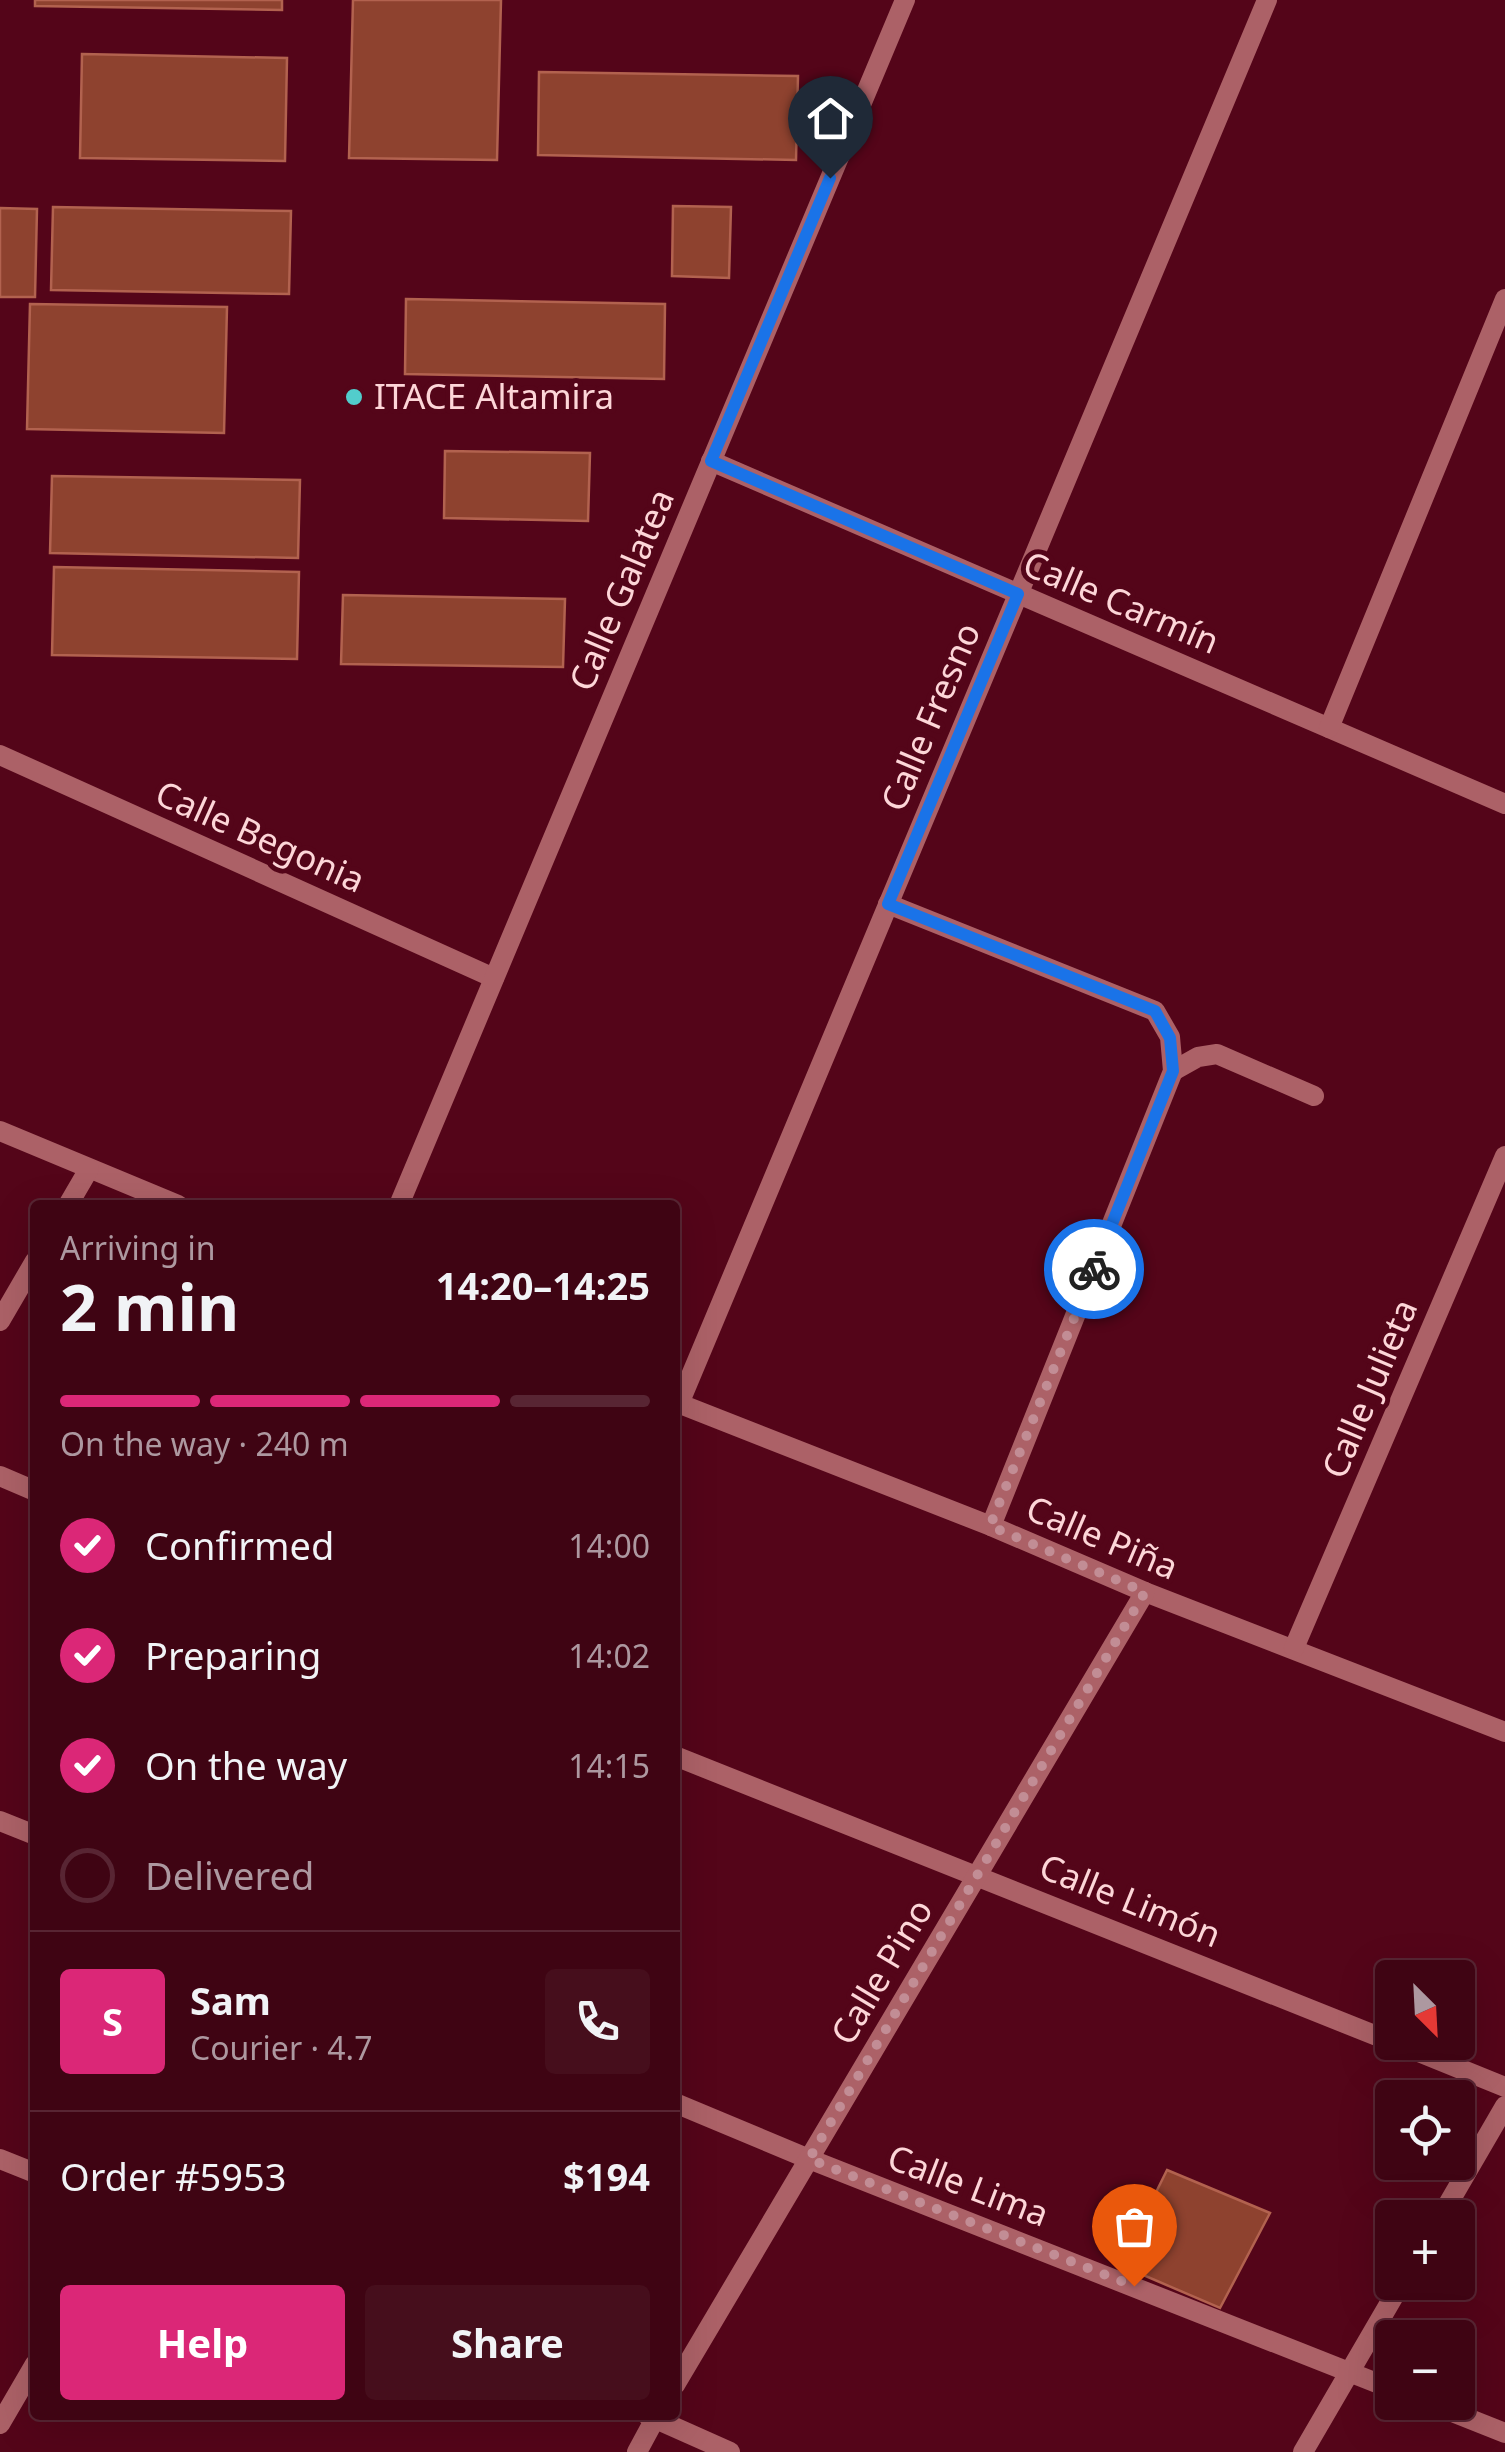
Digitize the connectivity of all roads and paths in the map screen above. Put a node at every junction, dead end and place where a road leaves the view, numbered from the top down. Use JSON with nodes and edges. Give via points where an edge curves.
{"nodes":[{"id":1,"x":905,"y":0,"type":"edge"},
{"id":2,"x":1267,"y":0,"type":"edge"},
{"id":3,"x":1505,"y":299,"type":"edge"},
{"id":4,"x":711,"y":461,"type":"junction"},
{"id":5,"x":1018,"y":594,"type":"junction"},
{"id":6,"x":1329,"y":728,"type":"junction"},
{"id":7,"x":0,"y":755,"type":"edge"},
{"id":8,"x":1505,"y":804,"type":"edge"},
{"id":9,"x":888,"y":904,"type":"junction"},
{"id":10,"x":494,"y":978,"type":"junction"},
{"id":11,"x":1173,"y":1071,"type":"junction"},
{"id":12,"x":1314,"y":1096,"type":"dead end"},
{"id":13,"x":0,"y":1131,"type":"edge"},
{"id":14,"x":1505,"y":1156,"type":"edge"},
{"id":15,"x":88,"y":1170,"type":"junction"},
{"id":16,"x":71,"y":1200,"type":"edge"},
{"id":17,"x":165,"y":1200,"type":"edge"},
{"id":18,"x":401,"y":1200,"type":"edge"},
{"id":19,"x":30,"y":1270,"type":"edge"},
{"id":20,"x":0,"y":1321,"type":"edge"},
{"id":21,"x":680,"y":1396,"type":"edge"},
{"id":22,"x":680,"y":1404,"type":"edge"},
{"id":23,"x":0,"y":1476,"type":"edge"},
{"id":24,"x":30,"y":1489,"type":"edge"},
{"id":25,"x":990,"y":1526,"type":"junction"},
{"id":26,"x":1145,"y":1592,"type":"junction"},
{"id":27,"x":1294,"y":1648,"type":"junction"},
{"id":28,"x":1505,"y":1732,"type":"edge"},
{"id":29,"x":680,"y":1758,"type":"edge"},
{"id":30,"x":0,"y":1821,"type":"edge"},
{"id":31,"x":30,"y":1834,"type":"edge"},
{"id":32,"x":976,"y":1875,"type":"junction"},
{"id":33,"x":1375,"y":2035,"type":"edge"},
{"id":34,"x":1438,"y":2060,"type":"edge"},
{"id":35,"x":1505,"y":2087,"type":"edge"},
{"id":36,"x":680,"y":2105,"type":"edge"},
{"id":37,"x":1505,"y":2106,"type":"edge"},
{"id":38,"x":0,"y":2159,"type":"edge"},
{"id":39,"x":809,"y":2159,"type":"junction"},
{"id":40,"x":30,"y":2172,"type":"edge"},
{"id":41,"x":1450,"y":2200,"type":"edge"},
{"id":42,"x":1392,"y":2300,"type":"edge"},
{"id":43,"x":1350,"y":2372,"type":"junction"},
{"id":44,"x":30,"y":2373,"type":"edge"},
{"id":45,"x":680,"y":2377,"type":"edge"},
{"id":46,"x":1375,"y":2382,"type":"edge"},
{"id":47,"x":651,"y":2420,"type":"edge"},
{"id":48,"x":662,"y":2420,"type":"edge"},
{"id":49,"x":1472,"y":2420,"type":"edge"},
{"id":50,"x":0,"y":2424,"type":"edge"},
{"id":51,"x":1505,"y":2433,"type":"edge"},
{"id":52,"x":637,"y":2452,"type":"edge"},
{"id":53,"x":730,"y":2452,"type":"edge"},
{"id":54,"x":1303,"y":2452,"type":"edge"}],
"edges":[{"from":1,"to":4,"type":"street","name":"Calle Galatea"},
{"from":2,"to":5,"type":"street","name":"Calle Fresno"},
{"from":3,"to":6,"type":"street"},
{"from":4,"to":5,"type":"street","name":"Calle Carmín"},
{"from":4,"to":10,"type":"street","name":"Calle Galatea"},
{"from":5,"to":6,"type":"street","name":"Calle Carmín"},
{"from":5,"to":9,"type":"street","name":"Calle Fresno"},
{"from":6,"to":8,"type":"street","name":"Calle Carmín"},
{"from":7,"to":10,"type":"street","name":"Calle Begonia"},
{"from":9,"to":11,"type":"street","via":[[1155,1011],[1170,1038]]},
{"from":9,"to":21,"type":"street","name":"Calle Fresno"},
{"from":10,"to":18,"type":"street","name":"Calle Galatea"},
{"from":11,"to":12,"type":"street","via":[[1217,1054]]},
{"from":11,"to":25,"type":"street"},
{"from":13,"to":15,"type":"street"},
{"from":14,"to":27,"type":"street","name":"Calle Julieta"},
{"from":15,"to":16,"type":"street"},
{"from":15,"to":17,"type":"street"},
{"from":19,"to":20,"type":"street"},
{"from":22,"to":25,"type":"street","name":"Calle Piña"},
{"from":23,"to":24,"type":"street"},
{"from":25,"to":26,"type":"street","name":"Calle Piña"},
{"from":26,"to":27,"type":"street","name":"Calle Piña"},
{"from":26,"to":32,"type":"street","name":"Calle Pino"},
{"from":27,"to":28,"type":"street","name":"Calle Piña"},
{"from":29,"to":32,"type":"street","name":"Calle Limón"},
{"from":30,"to":31,"type":"street"},
{"from":32,"to":33,"type":"street","name":"Calle Limón"},
{"from":32,"to":39,"type":"street","name":"Calle Pino"},
{"from":34,"to":35,"type":"street","name":"Calle Limón"},
{"from":36,"to":39,"type":"street","name":"Calle Lima"},
{"from":37,"to":41,"type":"street"},
{"from":38,"to":40,"type":"street"},
{"from":39,"to":43,"type":"street","name":"Calle Lima"},
{"from":39,"to":45,"type":"street","name":"Calle Pino"},
{"from":42,"to":43,"type":"street"},
{"from":43,"to":46,"type":"street","name":"Calle Lima"},
{"from":43,"to":54,"type":"street"},
{"from":44,"to":50,"type":"street"},
{"from":47,"to":52,"type":"street"},
{"from":48,"to":53,"type":"street"},
{"from":49,"to":51,"type":"street"}]}
